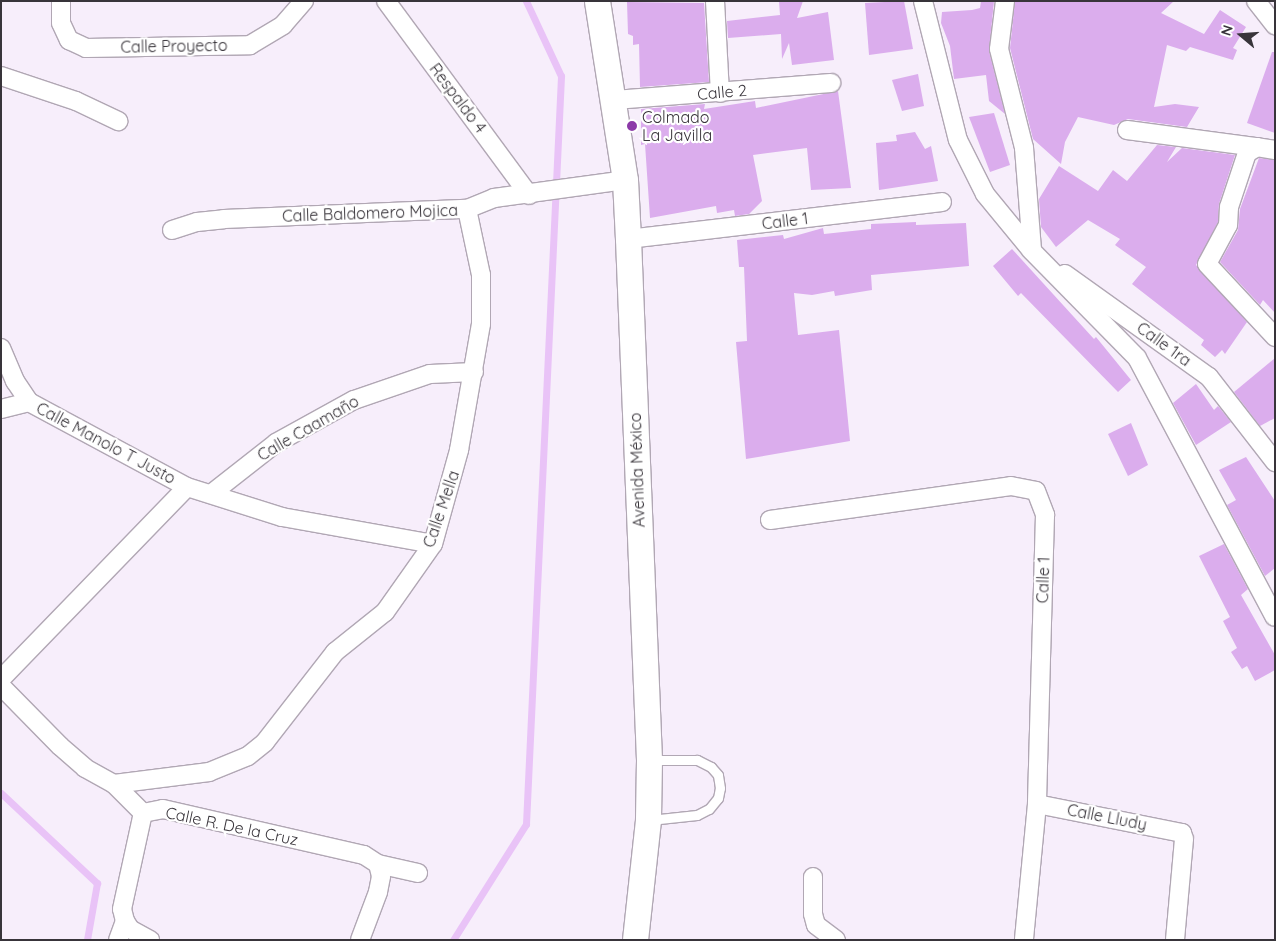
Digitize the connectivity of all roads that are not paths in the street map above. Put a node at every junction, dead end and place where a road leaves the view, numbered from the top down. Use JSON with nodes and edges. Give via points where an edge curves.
{"nodes":[{"id":1,"x":61,"y":1,"type":"edge"},
{"id":2,"x":304,"y":1,"type":"edge"},
{"id":3,"x":386,"y":1,"type":"edge"},
{"id":4,"x":597,"y":1,"type":"edge"},
{"id":5,"x":715,"y":1,"type":"edge"},
{"id":6,"x":923,"y":1,"type":"edge"},
{"id":7,"x":1005,"y":1,"type":"edge"},
{"id":8,"x":1256,"y":1,"type":"edge"},
{"id":9,"x":1275,"y":24,"type":"edge"},
{"id":10,"x":1,"y":76,"type":"edge"},
{"id":11,"x":831,"y":83,"type":"dead end"},
{"id":12,"x":720,"y":92,"type":"junction"},
{"id":13,"x":614,"y":100,"type":"junction"},
{"id":14,"x":118,"y":121,"type":"dead end"},
{"id":15,"x":1127,"y":130,"type":"dead end"},
{"id":16,"x":1257,"y":147,"type":"junction"},
{"id":17,"x":1275,"y":150,"type":"edge"},
{"id":18,"x":625,"y":180,"type":"junction"},
{"id":19,"x":529,"y":194,"type":"junction"},
{"id":20,"x":942,"y":202,"type":"dead end"},
{"id":21,"x":467,"y":209,"type":"junction"},
{"id":22,"x":172,"y":230,"type":"dead end"},
{"id":23,"x":628,"y":239,"type":"junction"},
{"id":24,"x":1031,"y":250,"type":"junction"},
{"id":25,"x":1275,"y":337,"type":"edge"},
{"id":26,"x":1,"y":348,"type":"edge"},
{"id":27,"x":474,"y":372,"type":"junction"},
{"id":28,"x":29,"y":402,"type":"junction"},
{"id":29,"x":1,"y":409,"type":"edge"},
{"id":30,"x":1275,"y":462,"type":"edge"},
{"id":31,"x":187,"y":487,"type":"junction"},
{"id":32,"x":211,"y":494,"type":"junction"},
{"id":33,"x":770,"y":520,"type":"dead end"},
{"id":34,"x":432,"y":544,"type":"junction"},
{"id":35,"x":1275,"y":617,"type":"edge"},
{"id":36,"x":1,"y":679,"type":"edge"},
{"id":37,"x":1,"y":686,"type":"edge"},
{"id":38,"x":649,"y":760,"type":"junction"},
{"id":39,"x":114,"y":784,"type":"junction"},
{"id":40,"x":1037,"y":804,"type":"junction"},
{"id":41,"x":143,"y":813,"type":"junction"},
{"id":42,"x":648,"y":820,"type":"junction"},
{"id":43,"x":378,"y":864,"type":"junction"},
{"id":44,"x":418,"y":873,"type":"dead end"},
{"id":45,"x":813,"y":877,"type":"dead end"},
{"id":46,"x":125,"y":921,"type":"junction"},
{"id":47,"x":118,"y":940,"type":"edge"},
{"id":48,"x":150,"y":940,"type":"edge"},
{"id":49,"x":360,"y":940,"type":"edge"},
{"id":50,"x":635,"y":940,"type":"edge"},
{"id":51,"x":836,"y":940,"type":"edge"},
{"id":52,"x":1024,"y":940,"type":"edge"},
{"id":53,"x":1175,"y":940,"type":"edge"}],
"edges":[{"from":1,"to":2,"type":"street","name":"Calle Proyecto","via":[[61,22],[69,40],[86,48],[250,45],[283,25]]},
{"from":3,"to":19,"type":"street","name":"Respaldo 4"},
{"from":4,"to":13,"type":"street","name":"Avenida México"},
{"from":5,"to":12,"type":"street"},
{"from":6,"to":24,"type":"street","via":[[958,140],[985,194]]},
{"from":7,"to":24,"type":"street","via":[[999,49],[1024,148]]},
{"from":8,"to":9,"type":"street"},
{"from":10,"to":14,"type":"street","via":[[76,101]]},
{"from":11,"to":12,"type":"street","name":"Calle 2"},
{"from":12,"to":13,"type":"street","name":"Calle 2"},
{"from":13,"to":18,"type":"street","name":"Avenida México"},
{"from":15,"to":16,"type":"street"},
{"from":16,"to":17,"type":"street"},
{"from":16,"to":25,"type":"street","via":[[1247,153],[1229,207],[1228,225],[1207,264]]},
{"from":18,"to":19,"type":"street","name":"Calle Baldomero Mojica"},
{"from":18,"to":23,"type":"street","name":"Avenida México"},
{"from":19,"to":21,"type":"street","name":"Calle Baldomero Mojica","via":[[494,198]]},
{"from":20,"to":23,"type":"street","name":"Calle 1"},
{"from":21,"to":22,"type":"street","name":"Calle Baldomero Mojica","via":[[224,219]]},
{"from":21,"to":27,"type":"street","name":"Calle Mella","via":[[481,275],[481,324]]},
{"from":23,"to":38,"type":"street","name":"Avenida México"},
{"from":24,"to":30,"type":"street","name":"Calle 1ra","via":[[1209,377]]},
{"from":24,"to":35,"type":"street","via":[[1137,358]]},
{"from":26,"to":28,"type":"street","name":"Calle Manolo T Justo","via":[[15,381]]},
{"from":27,"to":32,"type":"street","name":"Calle Caamaño","via":[[430,374],[354,400],[276,443]]},
{"from":27,"to":34,"type":"street","name":"Calle Mella","via":[[449,494]]},
{"from":28,"to":29,"type":"street"},
{"from":28,"to":31,"type":"street","name":"Calle Manolo T Justo"},
{"from":31,"to":32,"type":"street","name":"Calle Manolo T Justo"},
{"from":31,"to":36,"type":"street"},
{"from":32,"to":34,"type":"street","name":"Calle Manolo T Justo","via":[[282,517]]},
{"from":33,"to":40,"type":"street","name":"Calle 1","via":[[1010,486],[1036,491],[1045,515]]},
{"from":34,"to":39,"type":"street","name":"Calle Mella","via":[[385,612],[335,652],[265,742],[248,756],[209,772]]},
{"from":37,"to":39,"type":"street","name":"Calle R. De la Cruz","via":[[85,768]]},
{"from":38,"to":42,"type":"street","name":"Avenida México"},
{"from":38,"to":42,"type":"lane","via":[[697,760],[718,775],[720,788],[718,798],[697,815]]},
{"from":39,"to":41,"type":"street","name":"Calle R. De la Cruz"},
{"from":40,"to":52,"type":"street","name":"Calle 1"},
{"from":40,"to":53,"type":"street","name":"Calle Lludy","via":[[1177,831],[1184,839]]},
{"from":41,"to":43,"type":"street","name":"Calle R. De la Cruz","via":[[163,809],[364,855]]},
{"from":41,"to":46,"type":"street","via":[[122,908]]},
{"from":42,"to":50,"type":"street","name":"Avenida México"},
{"from":43,"to":44,"type":"street","name":"Calle R. De la Cruz"},
{"from":43,"to":49,"type":"street","via":[[381,876],[378,892]]},
{"from":45,"to":51,"type":"street","via":[[816,926]]},
{"from":46,"to":47,"type":"street"},
{"from":46,"to":48,"type":"street","via":[[130,929]]}]}
